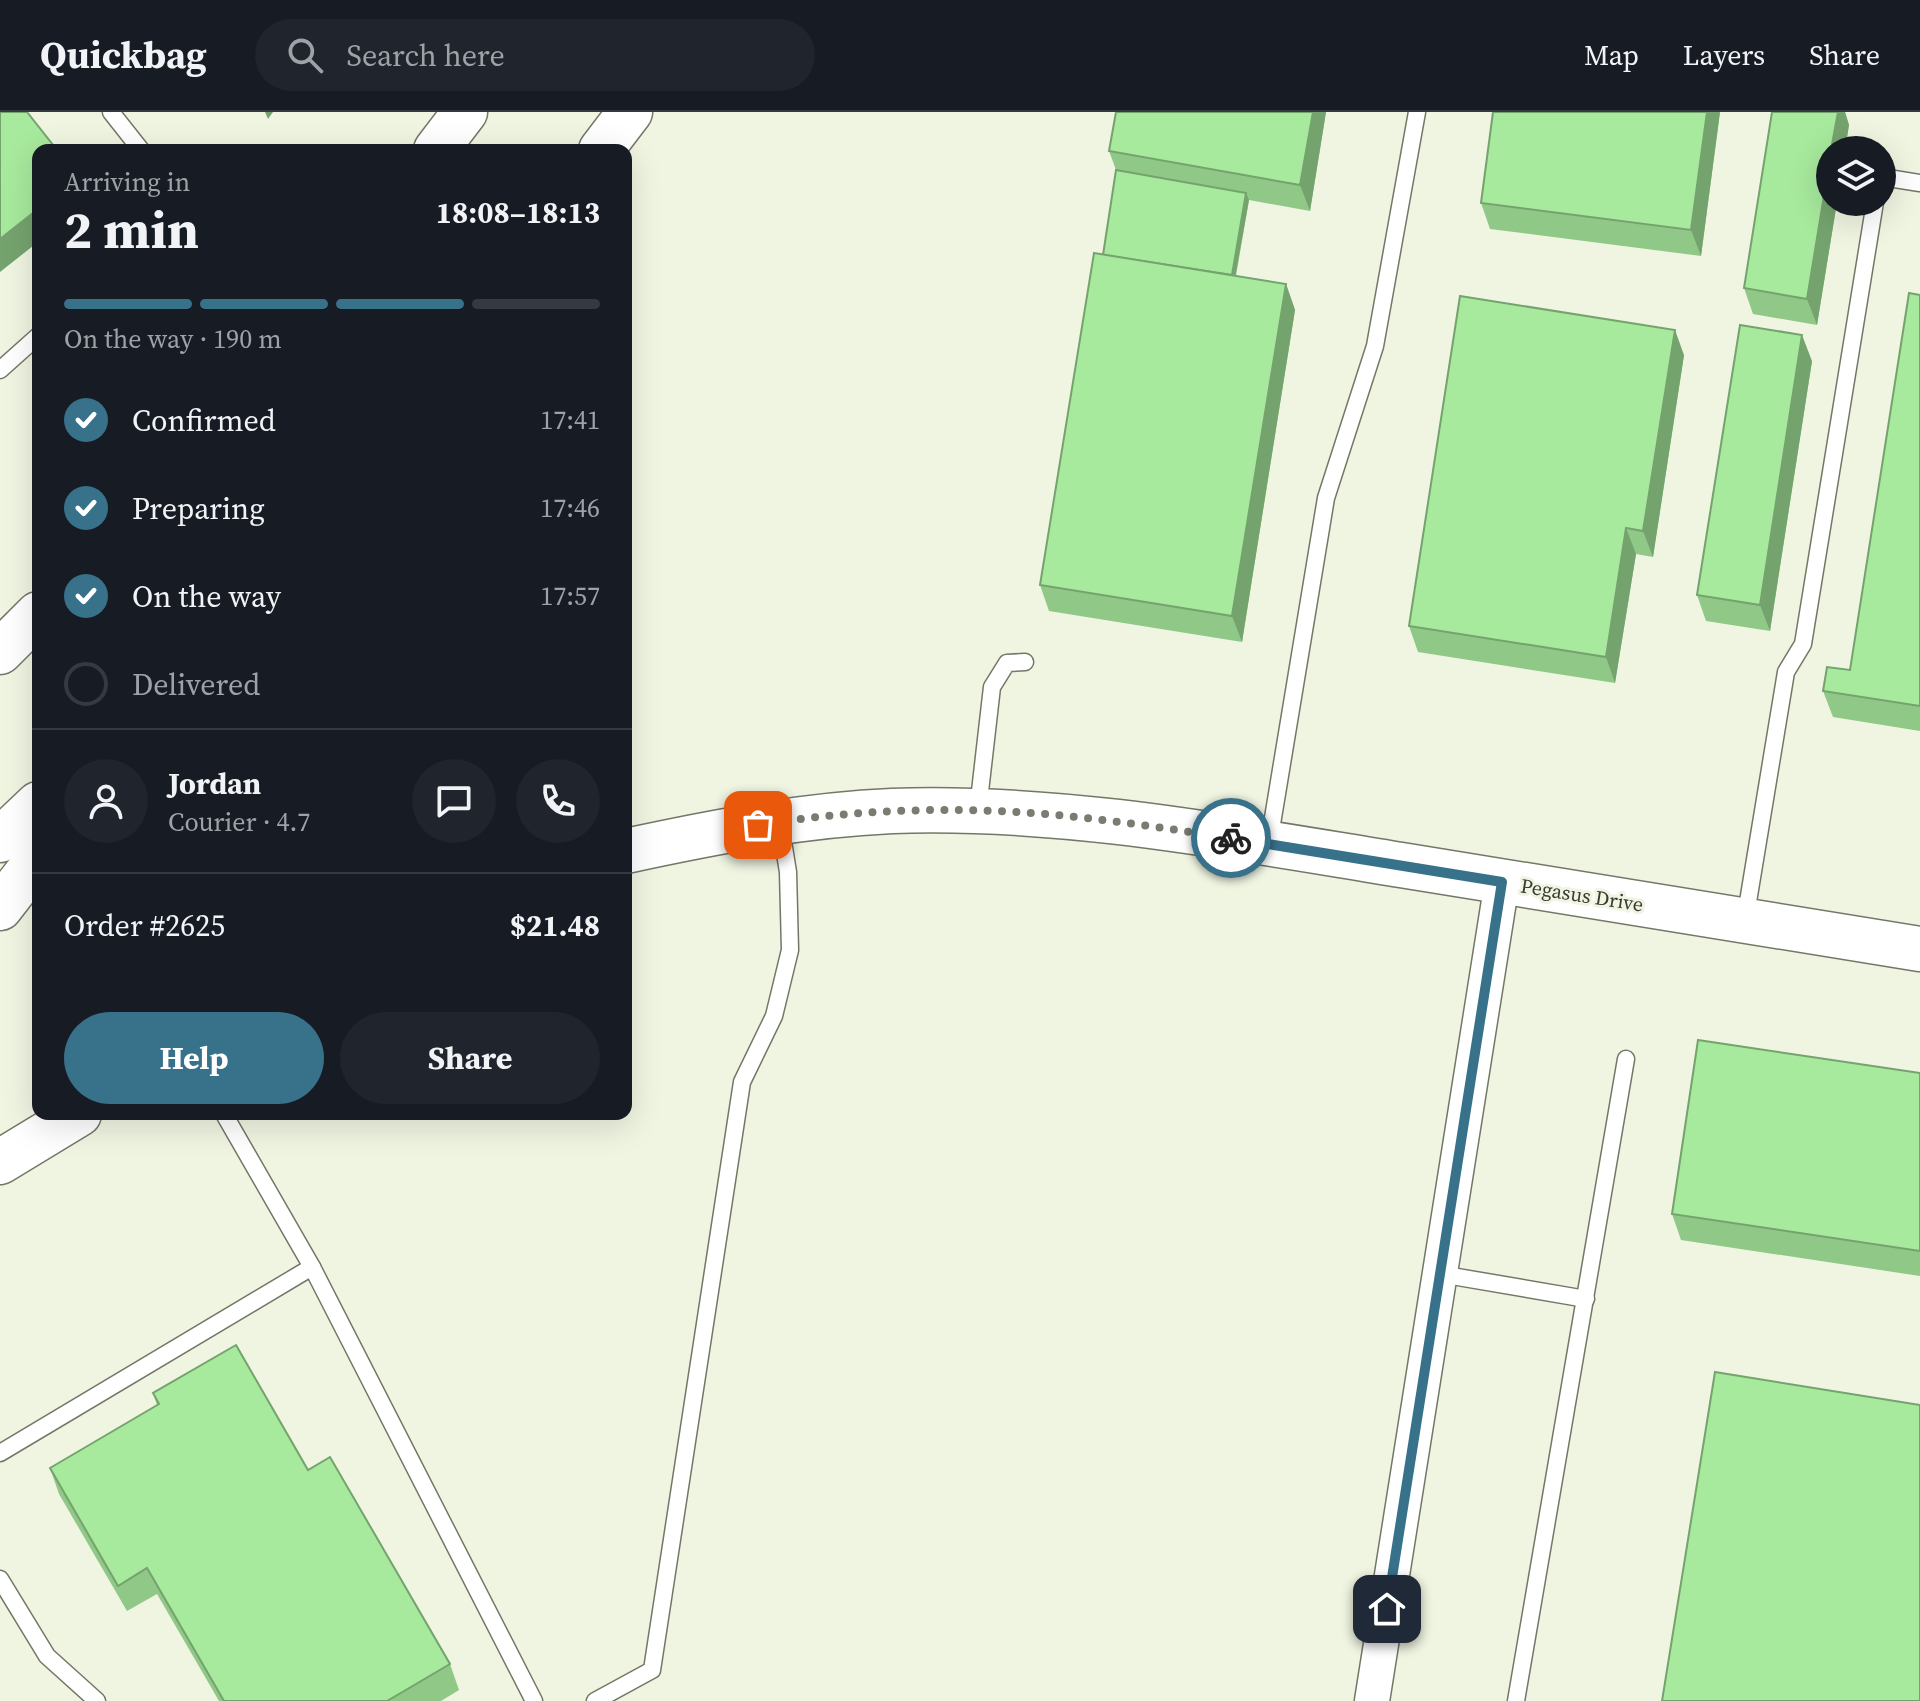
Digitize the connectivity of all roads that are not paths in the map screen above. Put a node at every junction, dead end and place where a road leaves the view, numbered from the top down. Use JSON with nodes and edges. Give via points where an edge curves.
{"nodes":[{"id":1,"x":111,"y":112,"type":"edge"},
{"id":2,"x":465,"y":112,"type":"edge"},
{"id":3,"x":630,"y":112,"type":"edge"},
{"id":4,"x":1417,"y":112,"type":"edge"},
{"id":5,"x":136,"y":144,"type":"edge"},
{"id":6,"x":441,"y":144,"type":"edge"},
{"id":7,"x":606,"y":144,"type":"edge"},
{"id":8,"x":1896,"y":179,"type":"edge"},
{"id":9,"x":1920,"y":183,"type":"edge"},
{"id":10,"x":1873,"y":216,"type":"edge"},
{"id":11,"x":32,"y":341,"type":"edge"},
{"id":12,"x":0,"y":370,"type":"edge"},
{"id":13,"x":32,"y":602,"type":"edge"},
{"id":14,"x":32,"y":620,"type":"edge"},
{"id":15,"x":0,"y":626,"type":"edge"},
{"id":16,"x":0,"y":652,"type":"edge"},
{"id":17,"x":1025,"y":662,"type":"dead end"},
{"id":18,"x":32,"y":810,"type":"edge"},
{"id":19,"x":977,"y":810,"type":"junction"},
{"id":20,"x":780,"y":822,"type":"junction"},
{"id":21,"x":0,"y":840,"type":"edge"},
{"id":22,"x":1269,"y":843,"type":"junction"},
{"id":23,"x":632,"y":850,"type":"edge"},
{"id":24,"x":32,"y":867,"type":"edge"},
{"id":25,"x":1502,"y":882,"type":"junction"},
{"id":26,"x":0,"y":908,"type":"edge"},
{"id":27,"x":1745,"y":921,"type":"junction"},
{"id":28,"x":1920,"y":949,"type":"edge"},
{"id":29,"x":1626,"y":1059,"type":"dead end"},
{"id":30,"x":69,"y":1120,"type":"edge"},
{"id":31,"x":227,"y":1120,"type":"edge"},
{"id":32,"x":0,"y":1162,"type":"edge"},
{"id":33,"x":312,"y":1267,"type":"junction"},
{"id":34,"x":1440,"y":1274,"type":"junction"},
{"id":35,"x":1586,"y":1299,"type":"junction"},
{"id":36,"x":0,"y":1453,"type":"edge"},
{"id":37,"x":0,"y":1579,"type":"edge"},
{"id":38,"x":97,"y":1701,"type":"edge"},
{"id":39,"x":534,"y":1701,"type":"edge"},
{"id":40,"x":595,"y":1701,"type":"edge"},
{"id":41,"x":1372,"y":1701,"type":"edge"},
{"id":42,"x":1516,"y":1701,"type":"edge"}],
"edges":[{"from":1,"to":5,"type":"lane"},
{"from":2,"to":6,"type":"main road"},
{"from":3,"to":7,"type":"main road"},
{"from":4,"to":22,"type":"lane","via":[[1375,346],[1326,498]]},
{"from":8,"to":9,"type":"lane"},
{"from":10,"to":27,"type":"lane","via":[[1803,644],[1786,672]]},
{"from":11,"to":12,"type":"lane"},
{"from":13,"to":15,"type":"main road"},
{"from":14,"to":16,"type":"main road"},
{"from":17,"to":19,"type":"lane","via":[[1007,663],[992,687]]},
{"from":18,"to":21,"type":"main road"},
{"from":19,"to":20,"type":"main road","name":"Pegasus Drive","via":[[889,811]]},
{"from":19,"to":22,"type":"main road","name":"Pegasus Drive"},
{"from":20,"to":23,"type":"main road","name":"Pegasus Drive"},
{"from":20,"to":40,"type":"lane","via":[[788,872],[790,950],[774,1016],[742,1082],[652,1670]]},
{"from":22,"to":25,"type":"main road","name":"Pegasus Drive"},
{"from":24,"to":26,"type":"main road"},
{"from":25,"to":27,"type":"main road","name":"Pegasus Drive"},
{"from":25,"to":34,"type":"street"},
{"from":27,"to":28,"type":"main road","name":"Pegasus Drive"},
{"from":29,"to":35,"type":"lane"},
{"from":30,"to":32,"type":"main road"},
{"from":31,"to":33,"type":"lane"},
{"from":33,"to":36,"type":"lane"},
{"from":33,"to":39,"type":"lane"},
{"from":34,"to":35,"type":"lane"},
{"from":34,"to":41,"type":"street"},
{"from":35,"to":42,"type":"lane"},
{"from":37,"to":38,"type":"lane","via":[[47,1656]]}]}
